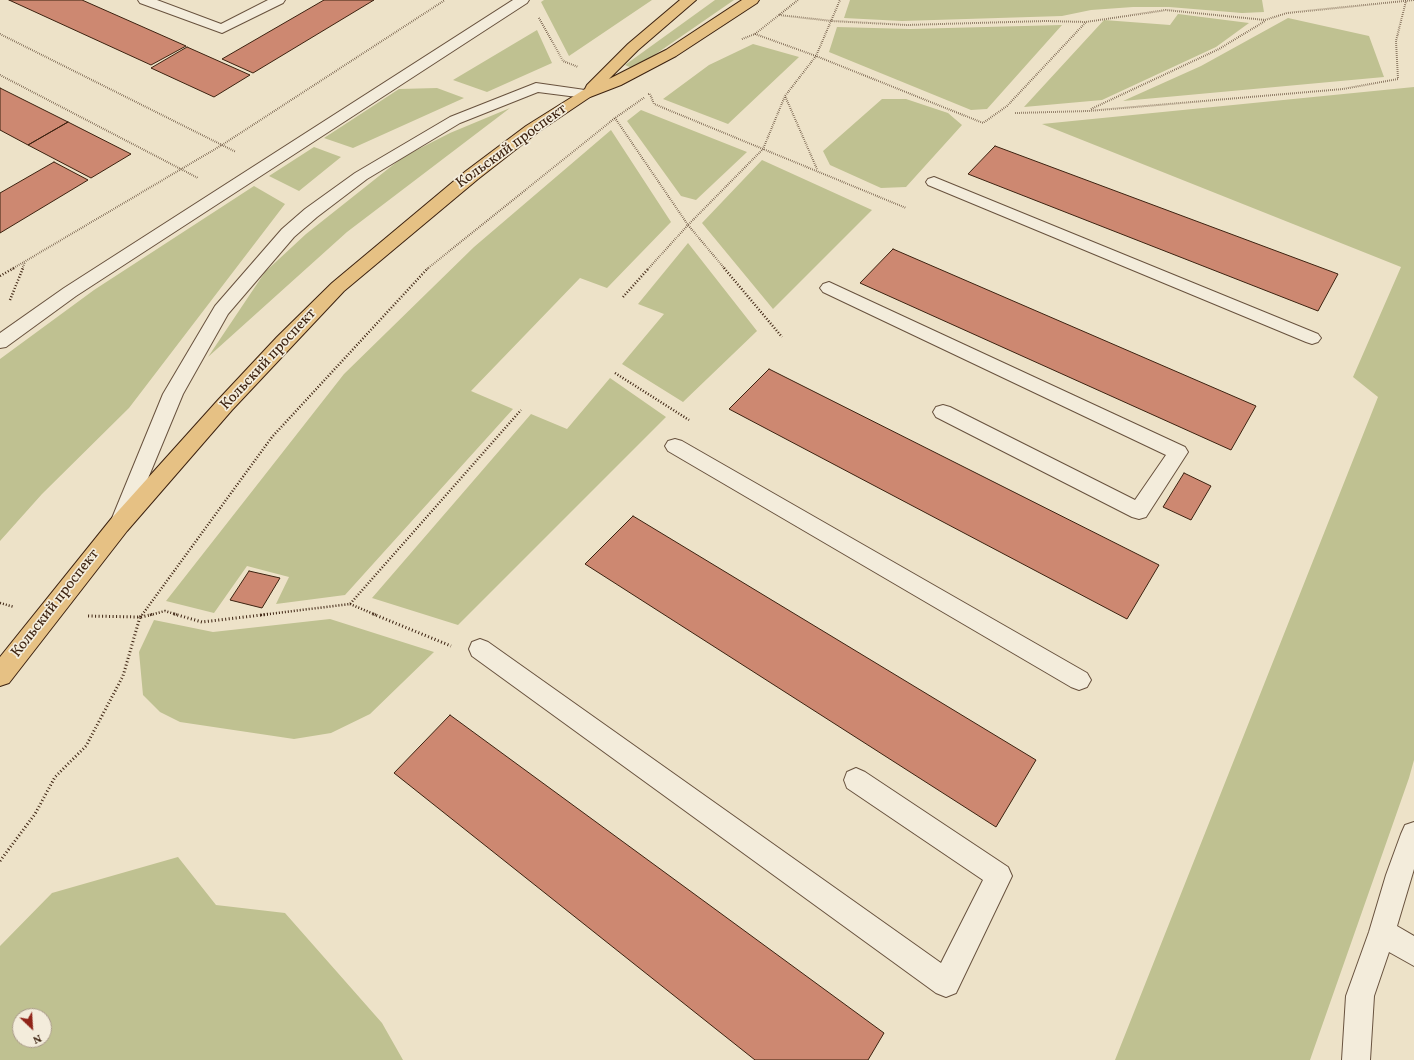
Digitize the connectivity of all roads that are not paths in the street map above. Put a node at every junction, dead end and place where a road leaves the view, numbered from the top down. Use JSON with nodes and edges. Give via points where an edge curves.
{"nodes":[{"id":1,"x":145,"y":0,"type":"edge"},
{"id":2,"x":278,"y":0,"type":"edge"},
{"id":3,"x":522,"y":0,"type":"edge"},
{"id":4,"x":689,"y":0,"type":"edge"},
{"id":5,"x":752,"y":0,"type":"edge"},
{"id":6,"x":610,"y":79,"type":"junction"},
{"id":7,"x":585,"y":94,"type":"junction"},
{"id":8,"x":934,"y":182,"type":"dead end"},
{"id":9,"x":830,"y":288,"type":"dead end"},
{"id":10,"x":1312,"y":338,"type":"dead end"},
{"id":11,"x":0,"y":342,"type":"edge"},
{"id":12,"x":943,"y":412,"type":"dead end"},
{"id":13,"x":675,"y":446,"type":"dead end"},
{"id":14,"x":119,"y":525,"type":"junction"},
{"id":15,"x":480,"y":649,"type":"road end"},
{"id":16,"x":0,"y":675,"type":"edge"},
{"id":17,"x":1079,"y":680,"type":"dead end"},
{"id":18,"x":856,"y":780,"type":"dead end"},
{"id":19,"x":1414,"y":834,"type":"edge"},
{"id":20,"x":1382,"y":932,"type":"junction"},
{"id":21,"x":1414,"y":952,"type":"edge"},
{"id":22,"x":1356,"y":1060,"type":"edge"}],
"edges":[{"from":1,"to":2,"type":"lane","via":[[222,29]]},
{"from":3,"to":11,"type":"lane","via":[[70,292]]},
{"from":4,"to":6,"type":"main road","name":"Кольский проспект","via":[[633,47]]},
{"from":5,"to":6,"type":"main road","name":"Кольский проспект","via":[[671,53]]},
{"from":6,"to":7,"type":"main road","name":"Кольский проспект"},
{"from":7,"to":14,"type":"main road","name":"Кольский проспект","via":[[532,129],[472,175],[338,287],[225,406]]},
{"from":7,"to":14,"type":"lane","via":[[536,86],[455,120],[361,176],[288,233],[221,310],[173,394]]},
{"from":8,"to":10,"type":"lane"},
{"from":9,"to":12,"type":"lane","via":[[1178,452],[1138,511]]},
{"from":13,"to":17,"type":"lane"},
{"from":14,"to":16,"type":"main road","name":"Кольский проспект"},
{"from":15,"to":18,"type":"lane","via":[[946,983],[999,876]]},
{"from":19,"to":20,"type":"lane","via":[[1398,875]]},
{"from":20,"to":21,"type":"lane"},
{"from":20,"to":22,"type":"lane","via":[[1360,996]]}]}
